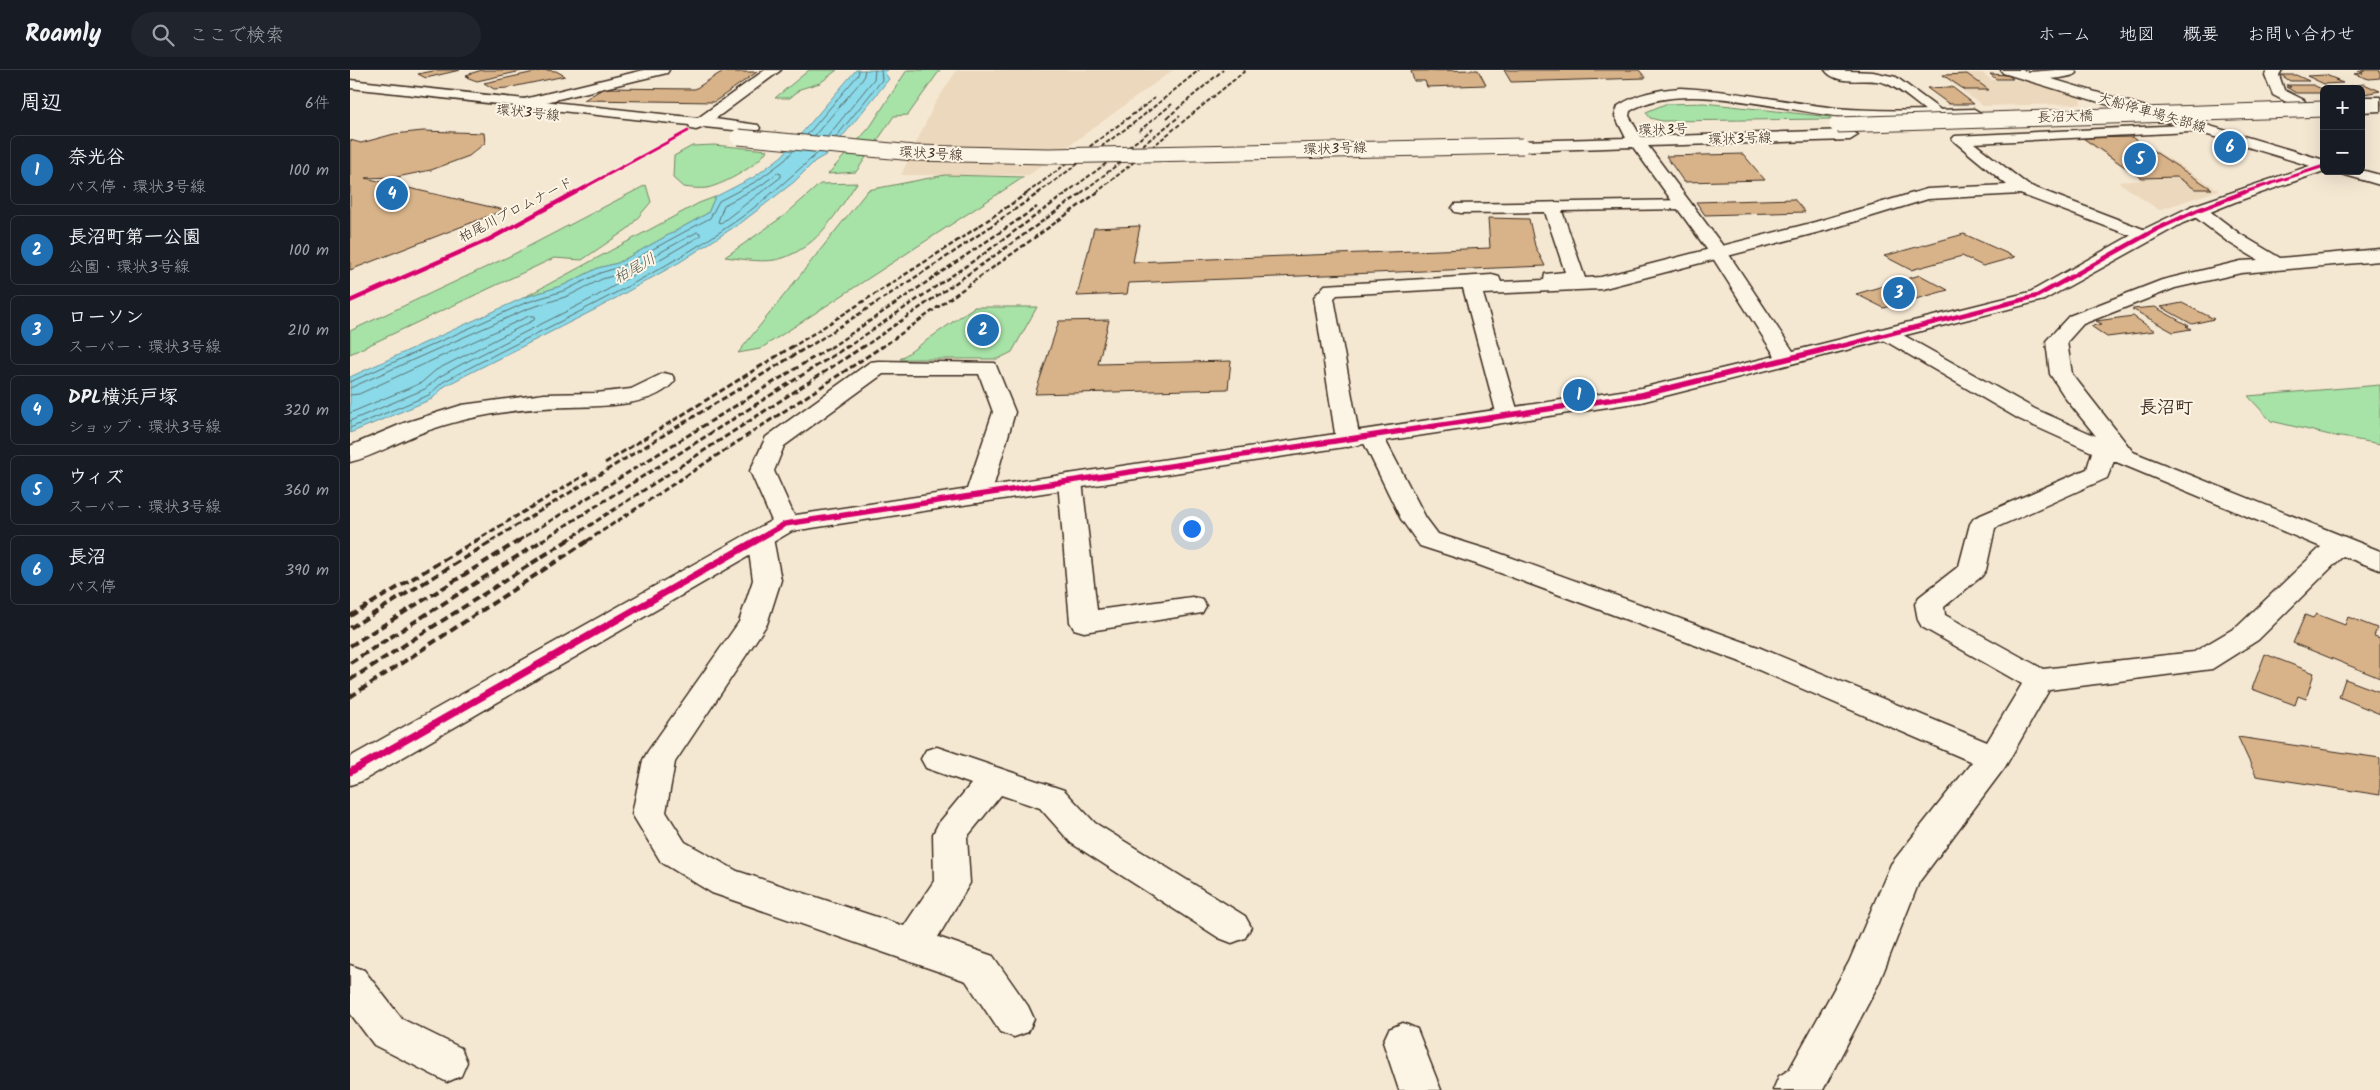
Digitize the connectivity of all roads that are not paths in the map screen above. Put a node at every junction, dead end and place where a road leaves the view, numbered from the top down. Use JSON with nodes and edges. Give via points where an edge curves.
{"nodes":[{"id":1,"x":662,"y":70,"type":"edge"},
{"id":2,"x":774,"y":70,"type":"edge"},
{"id":3,"x":1832,"y":70,"type":"edge"},
{"id":4,"x":2008,"y":70,"type":"edge"},
{"id":5,"x":2065,"y":70,"type":"edge"},
{"id":6,"x":2275,"y":70,"type":"edge"},
{"id":7,"x":2029,"y":76,"type":"junction"},
{"id":8,"x":350,"y":84,"type":"edge"},
{"id":9,"x":350,"y":94,"type":"edge"},
{"id":10,"x":2380,"y":100,"type":"edge"},
{"id":11,"x":2365,"y":101,"type":"edge"},
{"id":12,"x":2320,"y":102,"type":"edge"},
{"id":13,"x":525,"y":103,"type":"junction"},
{"id":14,"x":2299,"y":103,"type":"junction"},
{"id":15,"x":2134,"y":108,"type":"junction"},
{"id":16,"x":2365,"y":108,"type":"edge"},
{"id":17,"x":2380,"y":108,"type":"edge"},
{"id":18,"x":2320,"y":109,"type":"edge"},
{"id":19,"x":1939,"y":114,"type":"junction"},
{"id":20,"x":2380,"y":117,"type":"edge"},
{"id":21,"x":2365,"y":118,"type":"edge"},
{"id":22,"x":2320,"y":119,"type":"edge"},
{"id":23,"x":702,"y":122,"type":"junction"},
{"id":24,"x":1837,"y":125,"type":"joint"},
{"id":25,"x":2205,"y":128,"type":"junction"},
{"id":26,"x":688,"y":131,"type":"junction"},
{"id":27,"x":1633,"y":137,"type":"junction"},
{"id":28,"x":1521,"y":140,"type":"junction"},
{"id":29,"x":2320,"y":164,"type":"edge"},
{"id":30,"x":2320,"y":166,"type":"edge"},
{"id":31,"x":2362,"y":175,"type":"edge"},
{"id":32,"x":2380,"y":180,"type":"edge"},
{"id":33,"x":2022,"y":190,"type":"junction"},
{"id":34,"x":1682,"y":204,"type":"junction"},
{"id":35,"x":1552,"y":207,"type":"junction"},
{"id":36,"x":1460,"y":208,"type":"dead end"},
{"id":37,"x":2197,"y":210,"type":"junction"},
{"id":38,"x":2145,"y":236,"type":"junction"},
{"id":39,"x":1719,"y":254,"type":"junction"},
{"id":40,"x":2380,"y":255,"type":"edge"},
{"id":41,"x":2274,"y":262,"type":"junction"},
{"id":42,"x":1889,"y":335,"type":"junction"},
{"id":43,"x":1788,"y":360,"type":"junction"},
{"id":44,"x":664,"y":380,"type":"dead end"},
{"id":45,"x":1508,"y":416,"type":"junction"},
{"id":46,"x":1361,"y":439,"type":"junction"},
{"id":47,"x":2115,"y":453,"type":"junction"},
{"id":48,"x":350,"y":456,"type":"edge"},
{"id":49,"x":1070,"y":482,"type":"junction"},
{"id":50,"x":978,"y":495,"type":"junction"},
{"id":51,"x":772,"y":531,"type":"junction"},
{"id":52,"x":2339,"y":544,"type":"junction"},
{"id":53,"x":2380,"y":561,"type":"edge"},
{"id":54,"x":1192,"y":606,"type":"dead end"},
{"id":55,"x":2039,"y":680,"type":"junction"},
{"id":56,"x":1994,"y":758,"type":"junction"},
{"id":57,"x":937,"y":759,"type":"dead end"},
{"id":58,"x":350,"y":772,"type":"edge"},
{"id":59,"x":994,"y":780,"type":"junction"},
{"id":60,"x":1232,"y":927,"type":"dead end"},
{"id":61,"x":912,"y":947,"type":"junction"},
{"id":62,"x":350,"y":982,"type":"edge"},
{"id":63,"x":1014,"y":1019,"type":"dead end"},
{"id":64,"x":1403,"y":1042,"type":"dead end"},
{"id":65,"x":447,"y":1062,"type":"dead end"},
{"id":66,"x":1420,"y":1090,"type":"edge"},
{"id":67,"x":1794,"y":1090,"type":"edge"}],
"edges":[{"from":1,"to":13,"type":"street"},
{"from":2,"to":23,"type":"street"},
{"from":3,"to":19,"type":"street","via":[[1840,76],[1873,76],[1891,80]]},
{"from":4,"to":7,"type":"street","name":"大船停車場矢部線"},
{"from":5,"to":7,"type":"street","via":[[2070,74]]},
{"from":6,"to":14,"type":"street","via":[[2272,75],[2278,92]]},
{"from":7,"to":15,"type":"street","name":"大船停車場矢部線"},
{"from":8,"to":13,"type":"street","name":"環状3号線"},
{"from":9,"to":26,"type":"street","name":"環状3号線"},
{"from":10,"to":11,"type":"street"},
{"from":12,"to":14,"type":"street"},
{"from":13,"to":23,"type":"street","name":"環状3号線"},
{"from":14,"to":15,"type":"street"},
{"from":15,"to":19,"type":"street"},
{"from":15,"to":25,"type":"street","name":"大船停車場矢部線"},
{"from":16,"to":17,"type":"street"},
{"from":18,"to":24,"type":"street","name":"長沼大橋","bridge":true},
{"from":19,"to":27,"type":"street","via":[[1847,113],[1729,96],[1674,93],[1648,96],[1623,109],[1622,116]]},
{"from":20,"to":21,"type":"street"},
{"from":22,"to":27,"type":"street","name":"環状3号線","via":[[1850,135]]},
{"from":23,"to":26,"type":"street"},
{"from":23,"to":28,"type":"street","name":"環状3号線","via":[[935,145],[1041,148]]},
{"from":24,"to":27,"type":"street","name":"環状3号"},
{"from":25,"to":29,"type":"street","name":"大船停車場矢部線"},
{"from":25,"to":33,"type":"street","via":[[1960,139]]},
{"from":26,"to":28,"type":"street","name":"環状3号線","bridge":true,"via":[[904,153],[1030,156]]},
{"from":27,"to":28,"type":"street","name":"環状3号線"},
{"from":27,"to":34,"type":"street"},
{"from":30,"to":37,"type":"street"},
{"from":31,"to":32,"type":"street"},
{"from":33,"to":38,"type":"street"},
{"from":33,"to":39,"type":"street","via":[[1927,194]]},
{"from":34,"to":35,"type":"street"},
{"from":34,"to":39,"type":"street"},
{"from":35,"to":36,"type":"street"},
{"from":35,"to":46,"type":"street","via":[[1576,277],[1332,289],[1324,297]]},
{"from":37,"to":38,"type":"street"},
{"from":37,"to":41,"type":"street"},
{"from":38,"to":42,"type":"street","via":[[2037,296]]},
{"from":39,"to":43,"type":"street"},
{"from":39,"to":45,"type":"street","via":[[1602,283],[1472,289]]},
{"from":40,"to":41,"type":"street"},
{"from":41,"to":47,"type":"street","via":[[2169,284],[2076,320],[2056,341],[2061,374]]},
{"from":42,"to":43,"type":"street"},
{"from":42,"to":47,"type":"street","via":[[2027,414]]},
{"from":43,"to":45,"type":"street","via":[[1641,395]]},
{"from":44,"to":48,"type":"street","via":[[637,394],[596,400],[544,400],[462,412],[412,428]]},
{"from":45,"to":46,"type":"street"},
{"from":46,"to":49,"type":"street"},
{"from":46,"to":56,"type":"street","via":[[1429,540],[1748,654]]},
{"from":47,"to":52,"type":"street"},
{"from":47,"to":55,"type":"street","via":[[2098,473],[1983,524],[1972,570],[1928,604],[1932,620]]},
{"from":49,"to":50,"type":"street"},
{"from":49,"to":54,"type":"street","via":[[1084,622]]},
{"from":50,"to":51,"type":"street"},
{"from":50,"to":51,"type":"street","via":[[1004,412],[987,368],[878,367],[774,442],[762,471]]},
{"from":51,"to":58,"type":"street"},
{"from":51,"to":61,"type":"street","via":[[767,580],[753,624],[659,760],[649,814],[673,852],[725,882]]},
{"from":52,"to":53,"type":"street"},
{"from":52,"to":55,"type":"street","via":[[2248,633],[2201,662]]},
{"from":55,"to":56,"type":"street"},
{"from":56,"to":67,"type":"street","via":[[1904,875],[1865,971],[1804,1084]]},
{"from":57,"to":59,"type":"street"},
{"from":59,"to":60,"type":"street","via":[[1052,799],[1083,833]]},
{"from":59,"to":61,"type":"street","via":[[950,834],[952,883]]},
{"from":61,"to":63,"type":"street","via":[[980,968]]},
{"from":62,"to":65,"type":"street","via":[[388,1032]]},
{"from":64,"to":66,"type":"street"}]}
